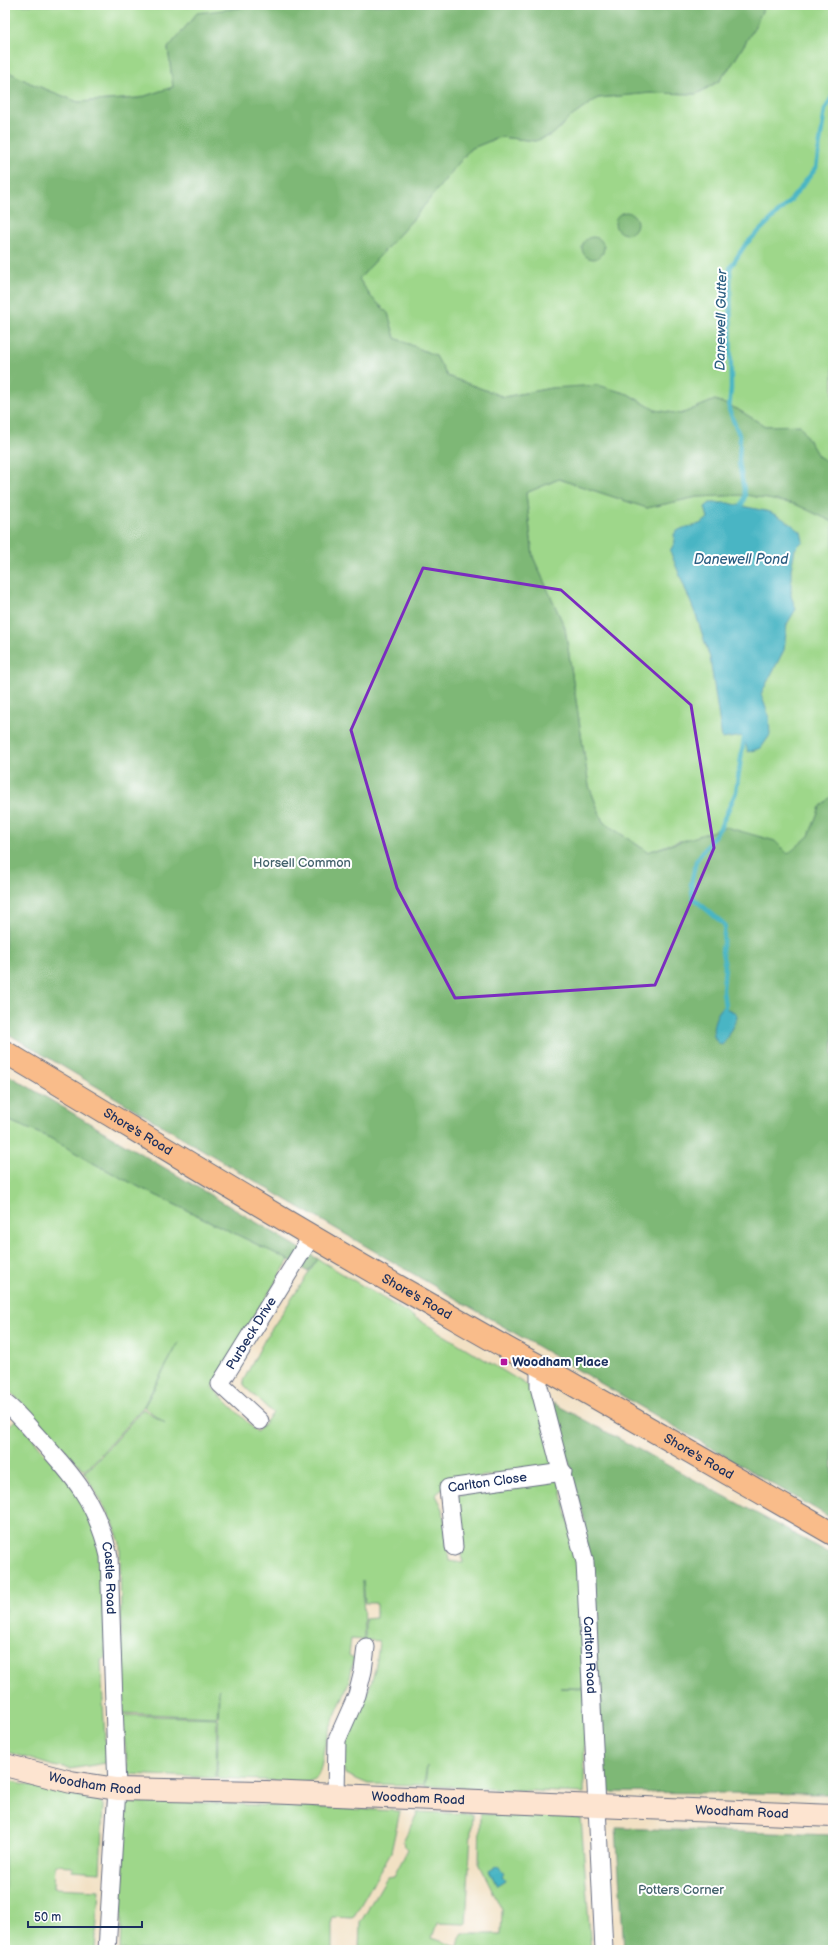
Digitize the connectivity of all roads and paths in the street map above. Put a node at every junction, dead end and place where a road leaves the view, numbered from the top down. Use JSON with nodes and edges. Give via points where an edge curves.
{"nodes":[{"id":1,"x":5,"y":1052,"type":"edge"},
{"id":2,"x":311,"y":1237,"type":"junction"},
{"id":3,"x":539,"y":1366,"type":"junction"},
{"id":4,"x":5,"y":1403,"type":"edge"},
{"id":5,"x":260,"y":1421,"type":"dead end"},
{"id":6,"x":562,"y":1472,"type":"junction"},
{"id":7,"x":833,"y":1534,"type":"edge"},
{"id":8,"x":454,"y":1547,"type":"dead end"},
{"id":9,"x":366,"y":1647,"type":"dead end"},
{"id":10,"x":5,"y":1765,"type":"edge"},
{"id":11,"x":117,"y":1789,"type":"junction"},
{"id":12,"x":336,"y":1795,"type":"junction"},
{"id":13,"x":596,"y":1806,"type":"junction"},
{"id":14,"x":833,"y":1816,"type":"edge"},
{"id":15,"x":107,"y":1950,"type":"edge"},
{"id":16,"x":604,"y":1950,"type":"edge"}],
"edges":[{"from":1,"to":2,"type":"main road","name":"Shore's Road"},
{"from":2,"to":3,"type":"main road","name":"Shore's Road"},
{"from":2,"to":5,"type":"street","name":"Purbeck Drive","via":[[220,1384]]},
{"from":3,"to":6,"type":"street","name":"Carlton Road","via":[[539,1387]]},
{"from":3,"to":7,"type":"main road","name":"Shore's Road"},
{"from":4,"to":11,"type":"street","name":"Castle Road","via":[[83,1489],[100,1521],[105,1537],[109,1556]]},
{"from":6,"to":8,"type":"street","name":"Carlton Close","via":[[448,1488]]},
{"from":6,"to":13,"type":"street","name":"Carlton Road","via":[[585,1562]]},
{"from":9,"to":12,"type":"street","via":[[357,1695],[337,1740]]},
{"from":10,"to":11,"type":"street","name":"Woodham Road","via":[[70,1782]]},
{"from":11,"to":12,"type":"street","name":"Woodham Road"},
{"from":11,"to":15,"type":"street","name":"Castle Road"},
{"from":12,"to":13,"type":"street","name":"Woodham Road"},
{"from":13,"to":14,"type":"street","name":"Woodham Road"},
{"from":13,"to":16,"type":"street","name":"Carlton Road"}]}
